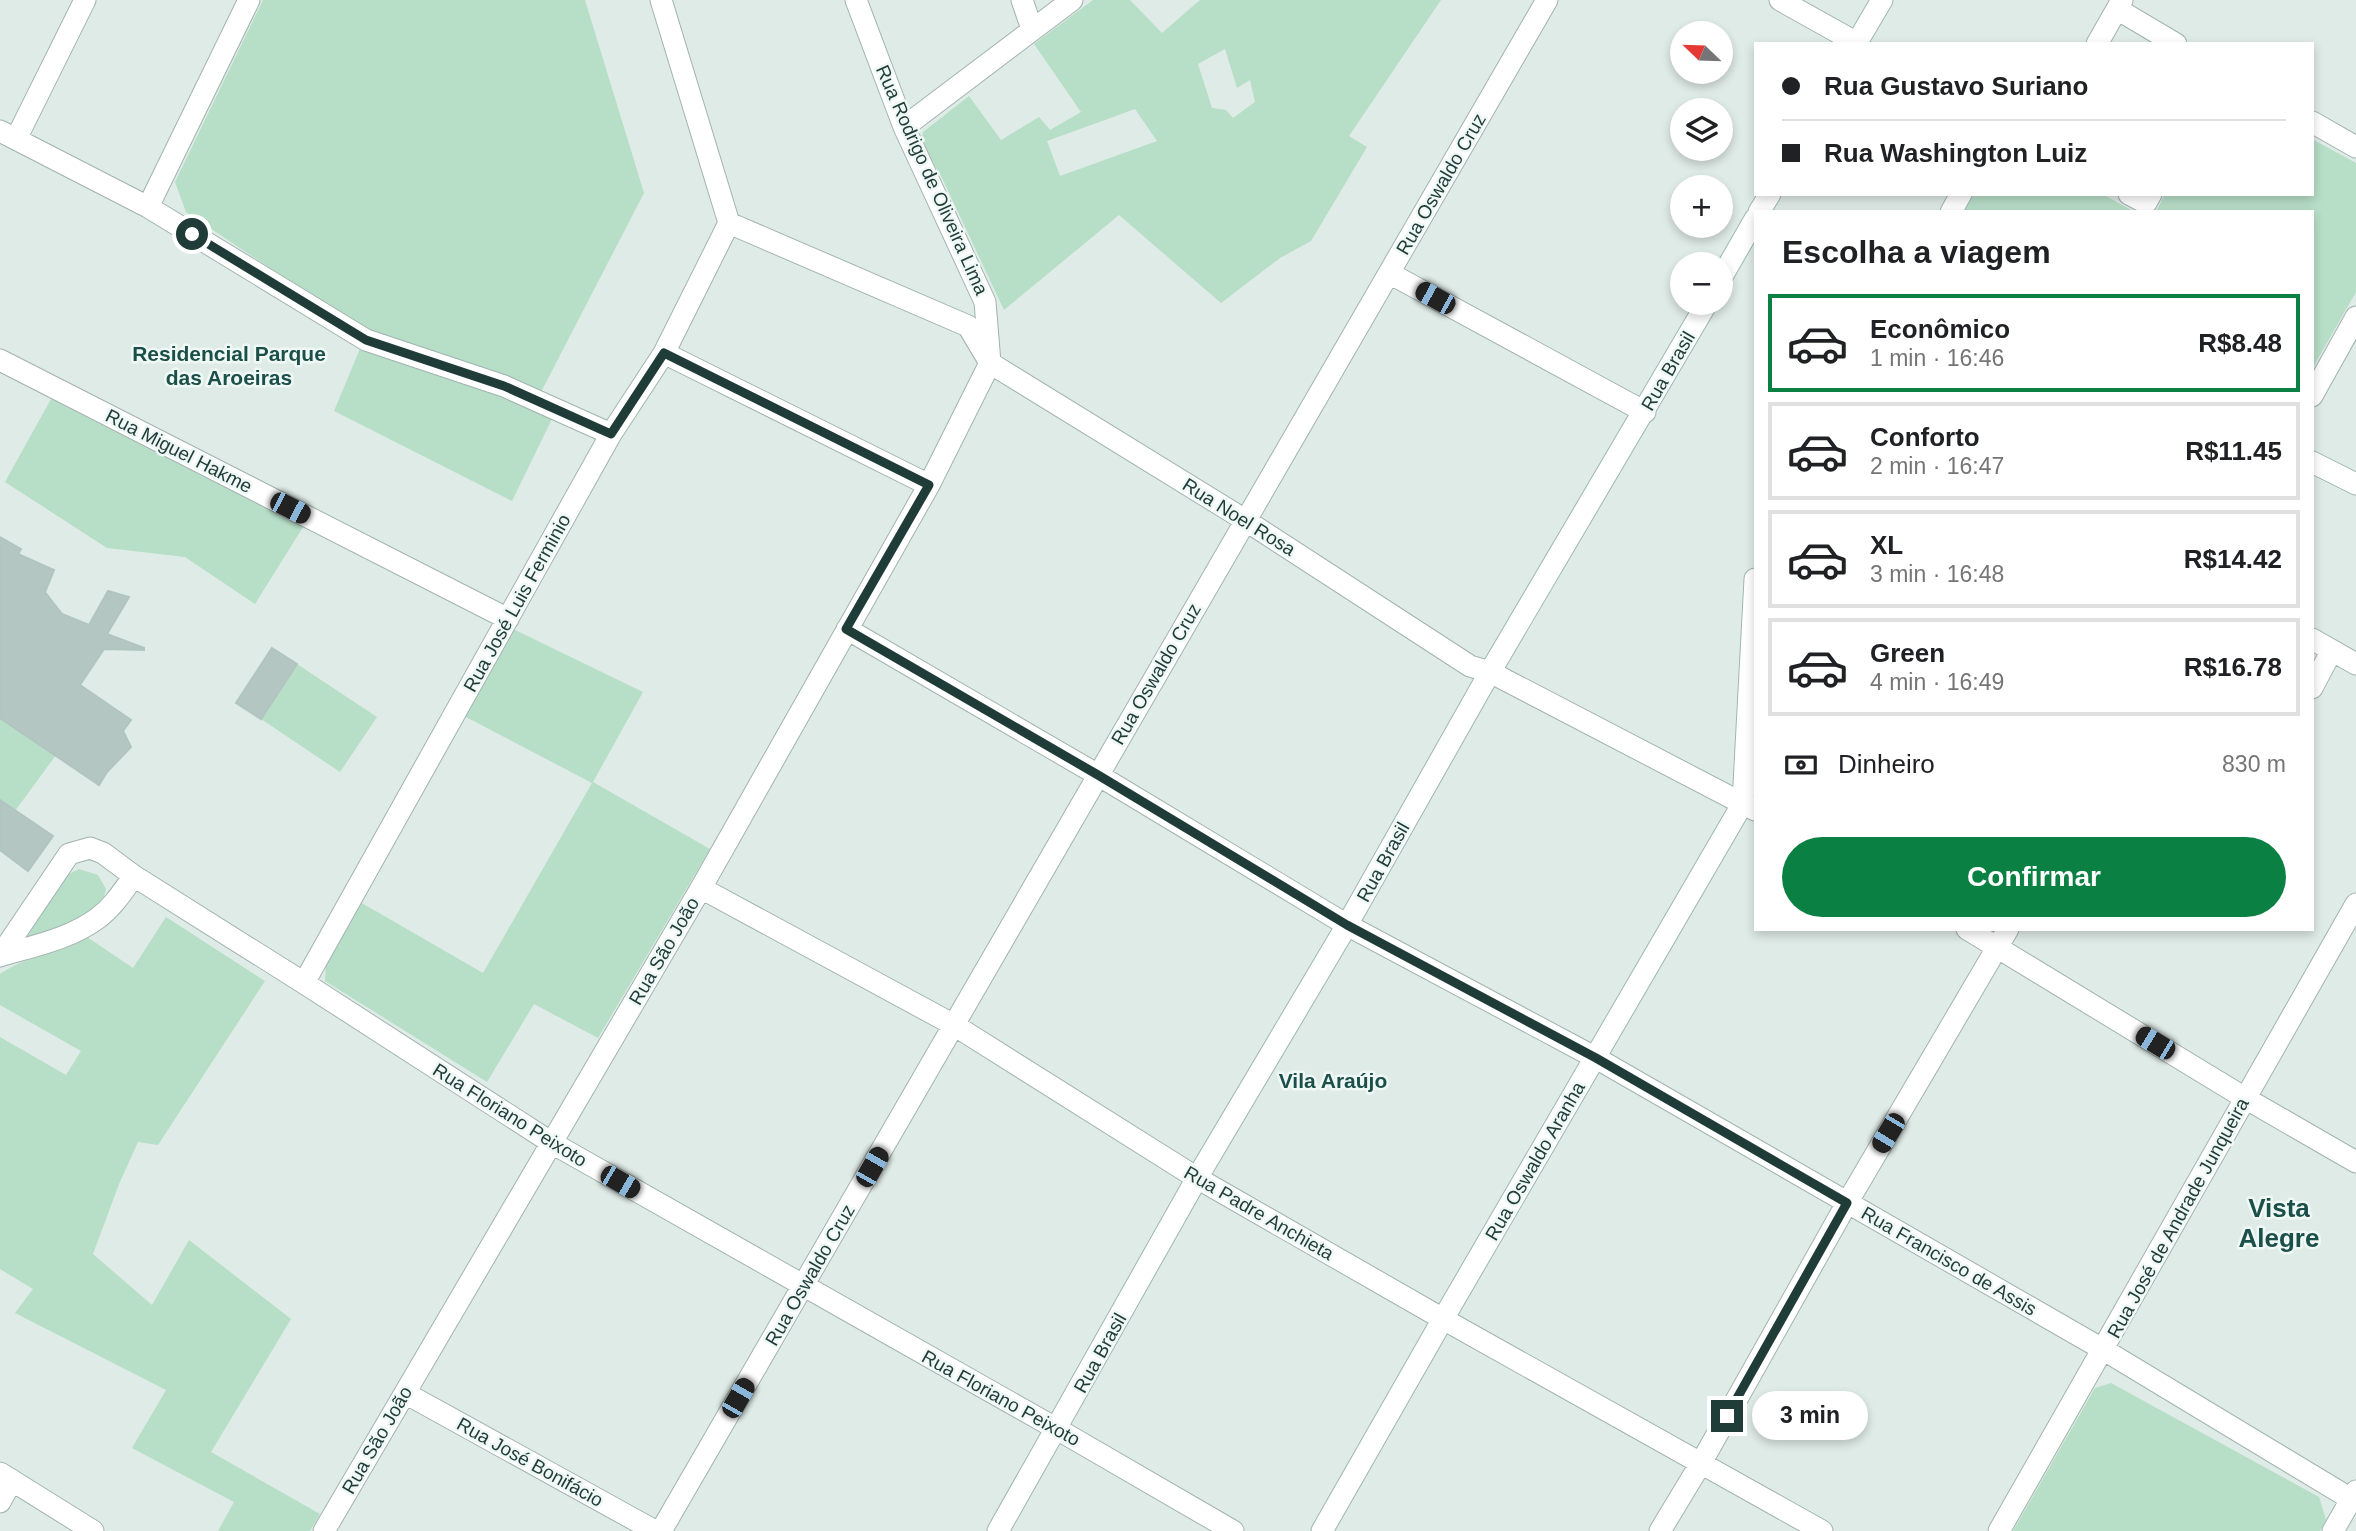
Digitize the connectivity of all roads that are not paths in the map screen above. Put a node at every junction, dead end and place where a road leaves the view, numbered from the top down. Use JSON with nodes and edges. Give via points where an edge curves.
{"nodes":[{"id":1,"x":85,"y":0,"type":"edge"},
{"id":2,"x":249,"y":0,"type":"edge"},
{"id":3,"x":661,"y":0,"type":"edge"},
{"id":4,"x":856,"y":0,"type":"edge"},
{"id":5,"x":1022,"y":0,"type":"edge"},
{"id":6,"x":1072,"y":0,"type":"edge"},
{"id":7,"x":1547,"y":0,"type":"edge"},
{"id":8,"x":1780,"y":0,"type":"edge"},
{"id":9,"x":1882,"y":0,"type":"edge"},
{"id":10,"x":2119,"y":5,"type":"edge"},
{"id":11,"x":1032,"y":29,"type":"junction"},
{"id":12,"x":1855,"y":42,"type":"edge"},
{"id":13,"x":1858,"y":42,"type":"edge"},
{"id":14,"x":2098,"y":42,"type":"edge"},
{"id":15,"x":2173,"y":42,"type":"edge"},
{"id":16,"x":2314,"y":123,"type":"edge"},
{"id":17,"x":904,"y":127,"type":"junction"},
{"id":18,"x":8,"y":135,"type":"edge"},
{"id":19,"x":2356,"y":147,"type":"edge"},
{"id":20,"x":148,"y":207,"type":"junction"},
{"id":21,"x":1754,"y":221,"type":"edge"},
{"id":22,"x":729,"y":223,"type":"junction"},
{"id":23,"x":1733,"y":257,"type":"edge"},
{"id":24,"x":1389,"y":273,"type":"junction"},
{"id":25,"x":1700,"y":315,"type":"edge"},
{"id":26,"x":2356,"y":317,"type":"edge"},
{"id":27,"x":664,"y":353,"type":"junction"},
{"id":28,"x":0,"y":360,"type":"edge"},
{"id":29,"x":990,"y":363,"type":"junction"},
{"id":30,"x":2314,"y":392,"type":"edge"},
{"id":31,"x":1645,"y":412,"type":"junction"},
{"id":32,"x":611,"y":434,"type":"junction"},
{"id":33,"x":2314,"y":463,"type":"edge"},
{"id":34,"x":2356,"y":484,"type":"edge"},
{"id":35,"x":929,"y":485,"type":"junction"},
{"id":36,"x":1245,"y":520,"type":"junction"},
{"id":37,"x":1754,"y":617,"type":"edge"},
{"id":38,"x":508,"y":619,"type":"junction"},
{"id":39,"x":846,"y":629,"type":"junction"},
{"id":40,"x":2314,"y":640,"type":"edge"},
{"id":41,"x":2331,"y":652,"type":"junction"},
{"id":42,"x":2356,"y":664,"type":"edge"},
{"id":43,"x":1490,"y":672,"type":"junction"},
{"id":44,"x":2314,"y":684,"type":"edge"},
{"id":45,"x":1098,"y":775,"type":"junction"},
{"id":46,"x":1749,"y":807,"type":"edge"},
{"id":47,"x":134,"y":876,"type":"junction"},
{"id":48,"x":701,"y":888,"type":"junction"},
{"id":49,"x":2356,"y":904,"type":"edge"},
{"id":50,"x":1347,"y":925,"type":"junction"},
{"id":51,"x":1975,"y":931,"type":"edge"},
{"id":52,"x":2003,"y":938,"type":"edge"},
{"id":53,"x":0,"y":956,"type":"edge"},
{"id":54,"x":304,"y":983,"type":"junction"},
{"id":55,"x":954,"y":1025,"type":"junction"},
{"id":56,"x":1596,"y":1058,"type":"junction"},
{"id":57,"x":2245,"y":1098,"type":"junction"},
{"id":58,"x":552,"y":1143,"type":"junction"},
{"id":59,"x":2356,"y":1162,"type":"edge"},
{"id":60,"x":1197,"y":1178,"type":"junction"},
{"id":61,"x":1847,"y":1203,"type":"junction"},
{"id":62,"x":803,"y":1286,"type":"junction"},
{"id":63,"x":1443,"y":1319,"type":"junction"},
{"id":64,"x":2104,"y":1350,"type":"junction"},
{"id":65,"x":405,"y":1393,"type":"junction"},
{"id":66,"x":1057,"y":1429,"type":"junction"},
{"id":67,"x":1701,"y":1463,"type":"junction"},
{"id":68,"x":6,"y":1476,"type":"edge"},
{"id":69,"x":2354,"y":1497,"type":"edge"},
{"id":70,"x":0,"y":1502,"type":"edge"},
{"id":71,"x":93,"y":1531,"type":"edge"},
{"id":72,"x":324,"y":1531,"type":"edge"},
{"id":73,"x":655,"y":1531,"type":"edge"},
{"id":74,"x":661,"y":1531,"type":"edge"},
{"id":75,"x":998,"y":1531,"type":"edge"},
{"id":76,"x":1233,"y":1531,"type":"edge"},
{"id":77,"x":1322,"y":1531,"type":"edge"},
{"id":78,"x":1660,"y":1531,"type":"edge"},
{"id":79,"x":1822,"y":1531,"type":"edge"},
{"id":80,"x":1999,"y":1531,"type":"edge"},
{"id":81,"x":2333,"y":1531,"type":"edge"}],
"edges":[{"from":1,"to":18,"type":"street"},
{"from":2,"to":20,"type":"street"},
{"from":3,"to":22,"type":"street"},
{"from":4,"to":17,"type":"street","name":"Rua Rodrigo de Oliveira Lima"},
{"from":5,"to":11,"type":"street"},
{"from":6,"to":11,"type":"street"},
{"from":7,"to":24,"type":"street","name":"Rua Oswaldo Cruz"},
{"from":8,"to":12,"type":"street"},
{"from":9,"to":13,"type":"street"},
{"from":10,"to":14,"type":"street"},
{"from":10,"to":15,"type":"street"},
{"from":11,"to":17,"type":"street"},
{"from":16,"to":19,"type":"street"},
{"from":17,"to":29,"type":"street","name":"Rua Rodrigo de Oliveira Lima","via":[[985,302]]},
{"from":18,"to":20,"type":"street"},
{"from":20,"to":32,"type":"street","via":[[366,340],[504,386]]},
{"from":21,"to":23,"type":"street"},
{"from":22,"to":27,"type":"street","name":"Rua José Luis Ferminio"},
{"from":22,"to":29,"type":"street","name":"Rua Noel Rosa","via":[[968,326]]},
{"from":24,"to":31,"type":"street"},
{"from":24,"to":36,"type":"street","name":"Rua Oswaldo Cruz"},
{"from":25,"to":31,"type":"street","name":"Rua Brasil"},
{"from":26,"to":30,"type":"street"},
{"from":27,"to":32,"type":"street","name":"Rua José Luis Ferminio"},
{"from":27,"to":35,"type":"street"},
{"from":28,"to":38,"type":"street","name":"Rua Miguel Hakme"},
{"from":29,"to":35,"type":"street","name":"Rua São João"},
{"from":29,"to":36,"type":"street","name":"Rua Noel Rosa"},
{"from":31,"to":43,"type":"street","name":"Rua Brasil"},
{"from":32,"to":38,"type":"street","name":"Rua José Luis Ferminio"},
{"from":33,"to":34,"type":"street"},
{"from":35,"to":39,"type":"street","name":"Rua São João"},
{"from":36,"to":43,"type":"street","name":"Rua Noel Rosa","via":[[1470,666]]},
{"from":36,"to":45,"type":"street","name":"Rua Oswaldo Cruz"},
{"from":37,"to":46,"type":"street","name":"Rua Oswaldo Aranha"},
{"from":38,"to":54,"type":"street","name":"Rua José Luis Ferminio"},
{"from":39,"to":45,"type":"street","name":"Rua Francisco de Assis"},
{"from":39,"to":48,"type":"street","name":"Rua São João"},
{"from":40,"to":41,"type":"street"},
{"from":41,"to":42,"type":"street"},
{"from":41,"to":44,"type":"street"},
{"from":43,"to":46,"type":"street","name":"Rua Noel Rosa"},
{"from":43,"to":50,"type":"street","name":"Rua Brasil"},
{"from":45,"to":50,"type":"street","name":"Rua Francisco de Assis"},
{"from":45,"to":55,"type":"street","name":"Rua Oswaldo Cruz"},
{"from":46,"to":56,"type":"street","name":"Rua Oswaldo Aranha"},
{"from":47,"to":53,"type":"street","via":[[107,909],[77,931]]},
{"from":47,"to":53,"type":"street","name":"Rua Floriano Peixoto","via":[[90,848],[69,854]]},
{"from":47,"to":54,"type":"street","name":"Rua Floriano Peixoto"},
{"from":48,"to":55,"type":"street","name":"Rua Padre Anchieta"},
{"from":48,"to":58,"type":"street","name":"Rua São João"},
{"from":49,"to":57,"type":"street","name":"Rua José de Andrade Junqueira"},
{"from":50,"to":56,"type":"street","name":"Rua Francisco de Assis"},
{"from":50,"to":60,"type":"street","name":"Rua Brasil"},
{"from":51,"to":52,"type":"street"},
{"from":52,"to":57,"type":"street"},
{"from":52,"to":61,"type":"street"},
{"from":54,"to":58,"type":"street","name":"Rua Floriano Peixoto"},
{"from":55,"to":60,"type":"street","name":"Rua Padre Anchieta"},
{"from":55,"to":62,"type":"street","name":"Rua Oswaldo Cruz"},
{"from":56,"to":61,"type":"street","name":"Rua Francisco de Assis"},
{"from":56,"to":63,"type":"street","name":"Rua Oswaldo Aranha"},
{"from":57,"to":59,"type":"street"},
{"from":57,"to":64,"type":"street","name":"Rua José de Andrade Junqueira"},
{"from":58,"to":62,"type":"street","name":"Rua Floriano Peixoto"},
{"from":58,"to":65,"type":"street","name":"Rua São João"},
{"from":60,"to":63,"type":"street","name":"Rua Padre Anchieta"},
{"from":60,"to":66,"type":"street","name":"Rua Brasil"},
{"from":61,"to":64,"type":"street","name":"Rua Francisco de Assis"},
{"from":61,"to":67,"type":"street"},
{"from":62,"to":66,"type":"street","name":"Rua Floriano Peixoto"},
{"from":62,"to":74,"type":"street","name":"Rua Oswaldo Cruz"},
{"from":63,"to":67,"type":"street","name":"Rua Padre Anchieta"},
{"from":63,"to":77,"type":"street","name":"Rua Oswaldo Aranha"},
{"from":64,"to":69,"type":"street","name":"Rua Francisco de Assis"},
{"from":64,"to":80,"type":"street","name":"Rua José de Andrade Junqueira"},
{"from":65,"to":72,"type":"street","name":"Rua São João"},
{"from":65,"to":73,"type":"street","name":"Rua José Bonifácio"},
{"from":66,"to":75,"type":"street","name":"Rua Brasil"},
{"from":66,"to":76,"type":"street","name":"Rua Floriano Peixoto"},
{"from":67,"to":78,"type":"street"},
{"from":67,"to":79,"type":"street","name":"Rua Padre Anchieta"},
{"from":68,"to":70,"type":"street"},
{"from":68,"to":71,"type":"street"},
{"from":69,"to":81,"type":"street"}]}
